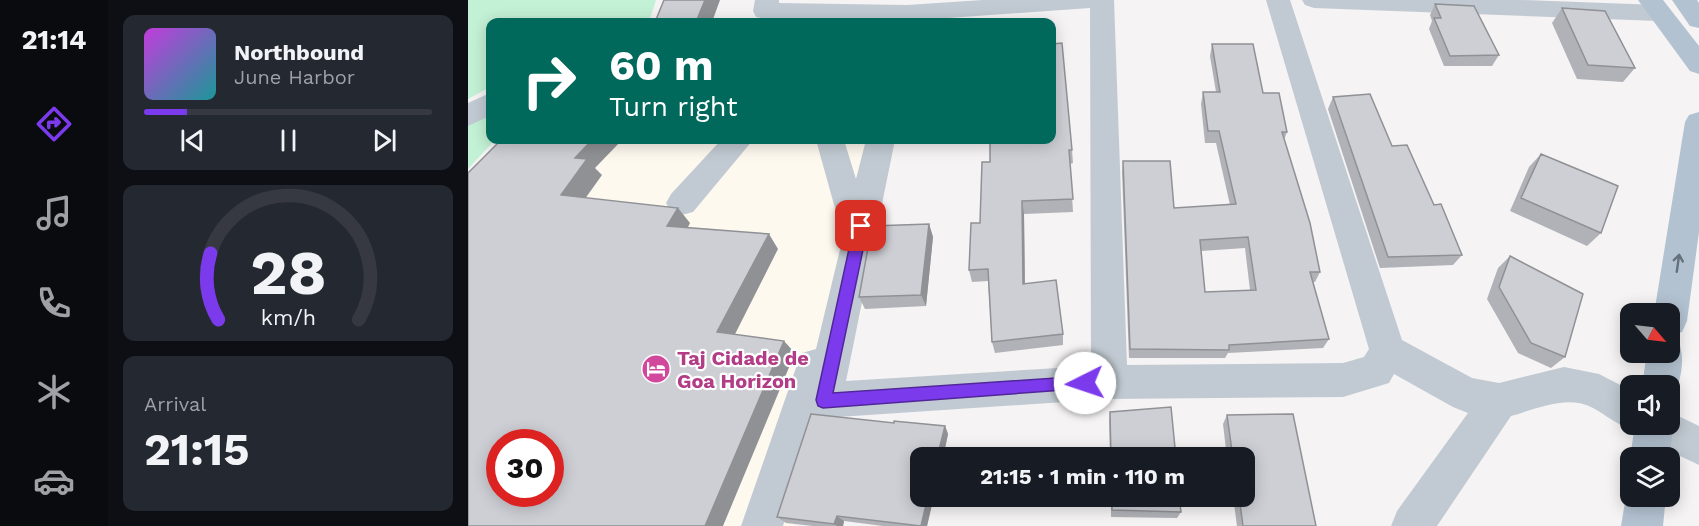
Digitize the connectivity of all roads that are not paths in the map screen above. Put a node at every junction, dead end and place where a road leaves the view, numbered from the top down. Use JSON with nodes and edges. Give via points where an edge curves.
{"nodes":[{"id":1,"x":767,"y":0,"type":"edge"},
{"id":2,"x":1101,"y":0,"type":"edge"},
{"id":3,"x":1278,"y":0,"type":"edge"},
{"id":4,"x":1314,"y":0,"type":"edge"},
{"id":5,"x":1684,"y":0,"type":"edge"},
{"id":6,"x":1654,"y":7,"type":"edge"},
{"id":7,"x":907,"y":12,"type":"edge"},
{"id":8,"x":1699,"y":20,"type":"edge"},
{"id":9,"x":1699,"y":65,"type":"edge"},
{"id":10,"x":486,"y":105,"type":"edge"},
{"id":11,"x":468,"y":116,"type":"edge"},
{"id":12,"x":1699,"y":122,"type":"edge"},
{"id":13,"x":734,"y":144,"type":"edge"},
{"id":14,"x":831,"y":144,"type":"edge"},
{"id":15,"x":879,"y":144,"type":"edge"},
{"id":16,"x":682,"y":203,"type":"dead end"},
{"id":17,"x":1673,"y":303,"type":"edge"},
{"id":18,"x":1388,"y":351,"type":"junction"},
{"id":19,"x":1109,"y":382,"type":"junction"},
{"id":20,"x":1499,"y":401,"type":"junction"},
{"id":21,"x":1620,"y":407,"type":"edge"},
{"id":22,"x":1666,"y":435,"type":"edge"},
{"id":23,"x":1699,"y":446,"type":"edge"},
{"id":24,"x":1645,"y":507,"type":"edge"},
{"id":25,"x":762,"y":526,"type":"edge"},
{"id":26,"x":1412,"y":526,"type":"edge"},
{"id":27,"x":1642,"y":526,"type":"edge"}],
"edges":[{"from":1,"to":7,"type":"street","via":[[765,11]]},
{"from":2,"to":7,"type":"street"},
{"from":2,"to":19,"type":"street"},
{"from":3,"to":18,"type":"street"},
{"from":4,"to":6,"type":"street"},
{"from":5,"to":8,"type":"main road"},
{"from":6,"to":9,"type":"main road"},
{"from":10,"to":11,"type":"street"},
{"from":17,"to":12,"type":"main road","one_way":true},
{"from":13,"to":16,"type":"street"},
{"from":14,"to":25,"type":"street","via":[[857,235]]},
{"from":15,"to":19,"type":"street","via":[[823,400]]},
{"from":18,"to":19,"type":"street","via":[[1376,371],[1343,380]]},
{"from":18,"to":20,"type":"street","via":[[1466,395]]},
{"from":20,"to":21,"type":"street","via":[[1564,384],[1599,391]]},
{"from":20,"to":26,"type":"street"},
{"from":22,"to":23,"type":"street"},
{"from":24,"to":27,"type":"main road"}]}
